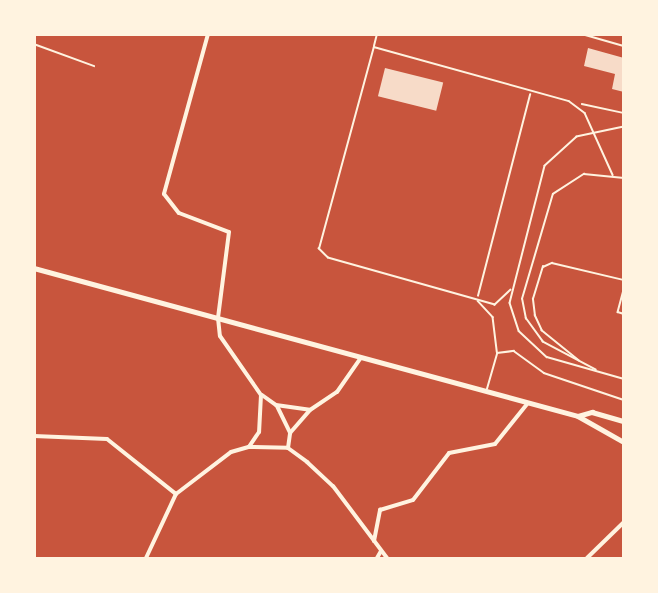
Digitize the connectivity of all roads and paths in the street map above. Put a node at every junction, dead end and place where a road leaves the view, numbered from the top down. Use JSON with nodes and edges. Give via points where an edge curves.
{"nodes":[{"id":1,"x":208,"y":34,"type":"edge"},
{"id":2,"x":377,"y":34,"type":"edge"},
{"id":3,"x":582,"y":34,"type":"edge"},
{"id":4,"x":34,"y":44,"type":"edge"},
{"id":5,"x":624,"y":46,"type":"edge"},
{"id":6,"x":374,"y":47,"type":"junction"},
{"id":7,"x":94,"y":66,"type":"dead end"},
{"id":8,"x":531,"y":89,"type":"junction"},
{"id":9,"x":569,"y":101,"type":"junction"},
{"id":10,"x":624,"y":114,"type":"edge"},
{"id":11,"x":624,"y":127,"type":"edge"},
{"id":12,"x":613,"y":175,"type":"junction"},
{"id":13,"x":624,"y":178,"type":"edge"},
{"id":14,"x":34,"y":268,"type":"edge"},
{"id":15,"x":624,"y":280,"type":"edge"},
{"id":16,"x":511,"y":290,"type":"junction"},
{"id":17,"x":624,"y":290,"type":"edge"},
{"id":18,"x":477,"y":300,"type":"junction"},
{"id":19,"x":624,"y":314,"type":"edge"},
{"id":20,"x":218,"y":318,"type":"junction"},
{"id":21,"x":497,"y":353,"type":"junction"},
{"id":22,"x":360,"y":359,"type":"junction"},
{"id":23,"x":582,"y":363,"type":"junction"},
{"id":24,"x":600,"y":371,"type":"junction"},
{"id":25,"x":624,"y":379,"type":"edge"},
{"id":26,"x":485,"y":394,"type":"junction"},
{"id":27,"x":261,"y":395,"type":"junction"},
{"id":28,"x":624,"y":400,"type":"edge"},
{"id":29,"x":527,"y":404,"type":"junction"},
{"id":30,"x":276,"y":405,"type":"junction"},
{"id":31,"x":310,"y":410,"type":"junction"},
{"id":32,"x":578,"y":416,"type":"junction"},
{"id":33,"x":624,"y":421,"type":"edge"},
{"id":34,"x":290,"y":434,"type":"junction"},
{"id":35,"x":34,"y":436,"type":"edge"},
{"id":36,"x":624,"y":442,"type":"edge"},
{"id":37,"x":249,"y":447,"type":"junction"},
{"id":38,"x":288,"y":447,"type":"junction"},
{"id":39,"x":176,"y":494,"type":"junction"},
{"id":40,"x":624,"y":522,"type":"edge"},
{"id":41,"x":374,"y":542,"type":"junction"},
{"id":42,"x":381,"y":551,"type":"junction"},
{"id":43,"x":146,"y":558,"type":"edge"},
{"id":44,"x":377,"y":558,"type":"edge"},
{"id":45,"x":387,"y":558,"type":"edge"},
{"id":46,"x":587,"y":558,"type":"edge"}],
"edges":[{"from":1,"to":20,"type":"street","via":[[164,194],[179,213],[229,232]]},
{"from":2,"to":6,"type":"lane"},
{"from":3,"to":5,"type":"lane"},
{"from":4,"to":7,"type":"lane"},
{"from":6,"to":8,"type":"lane"},
{"from":6,"to":18,"type":"lane","via":[[319,249],[328,258]]},
{"from":8,"to":9,"type":"lane"},
{"from":8,"to":18,"type":"path"},
{"from":9,"to":10,"type":"path"},
{"from":9,"to":12,"type":"lane","via":[[585,112]]},
{"from":11,"to":16,"type":"lane","via":[[577,137],[545,166]]},
{"from":12,"to":13,"type":"lane"},
{"from":12,"to":23,"type":"lane","via":[[577,176],[554,194],[525,285],[523,307],[533,331]]},
{"from":14,"to":20,"type":"street"},
{"from":15,"to":23,"type":"lane","via":[[552,263],[539,273],[534,316],[542,331]]},
{"from":16,"to":18,"type":"lane","via":[[495,305]]},
{"from":16,"to":24,"type":"lane","via":[[511,313],[527,342],[547,357]]},
{"from":17,"to":19,"type":"lane","via":[[618,312]]},
{"from":18,"to":21,"type":"lane","via":[[493,317]]},
{"from":20,"to":22,"type":"street"},
{"from":20,"to":27,"type":"street","via":[[220,336]]},
{"from":21,"to":26,"type":"lane"},
{"from":21,"to":28,"type":"lane","via":[[514,351],[544,373]]},
{"from":22,"to":26,"type":"street"},
{"from":22,"to":31,"type":"street","via":[[337,392]]},
{"from":23,"to":24,"type":"lane"},
{"from":24,"to":25,"type":"lane"},
{"from":26,"to":29,"type":"street"},
{"from":27,"to":30,"type":"street"},
{"from":27,"to":37,"type":"street","via":[[261,423]]},
{"from":29,"to":32,"type":"street"},
{"from":29,"to":41,"type":"street","via":[[495,444],[449,453],[413,500],[380,510]]},
{"from":30,"to":31,"type":"street"},
{"from":30,"to":34,"type":"street"},
{"from":31,"to":34,"type":"street"},
{"from":32,"to":33,"type":"street","via":[[592,412]]},
{"from":32,"to":36,"type":"street"},
{"from":34,"to":38,"type":"street"},
{"from":35,"to":39,"type":"street","via":[[107,439]]},
{"from":37,"to":38,"type":"street"},
{"from":37,"to":39,"type":"street","via":[[231,452]]},
{"from":38,"to":41,"type":"street","via":[[333,486]]},
{"from":39,"to":43,"type":"street"},
{"from":40,"to":46,"type":"street"},
{"from":41,"to":42,"type":"street"},
{"from":42,"to":44,"type":"street"},
{"from":42,"to":45,"type":"street"}]}
